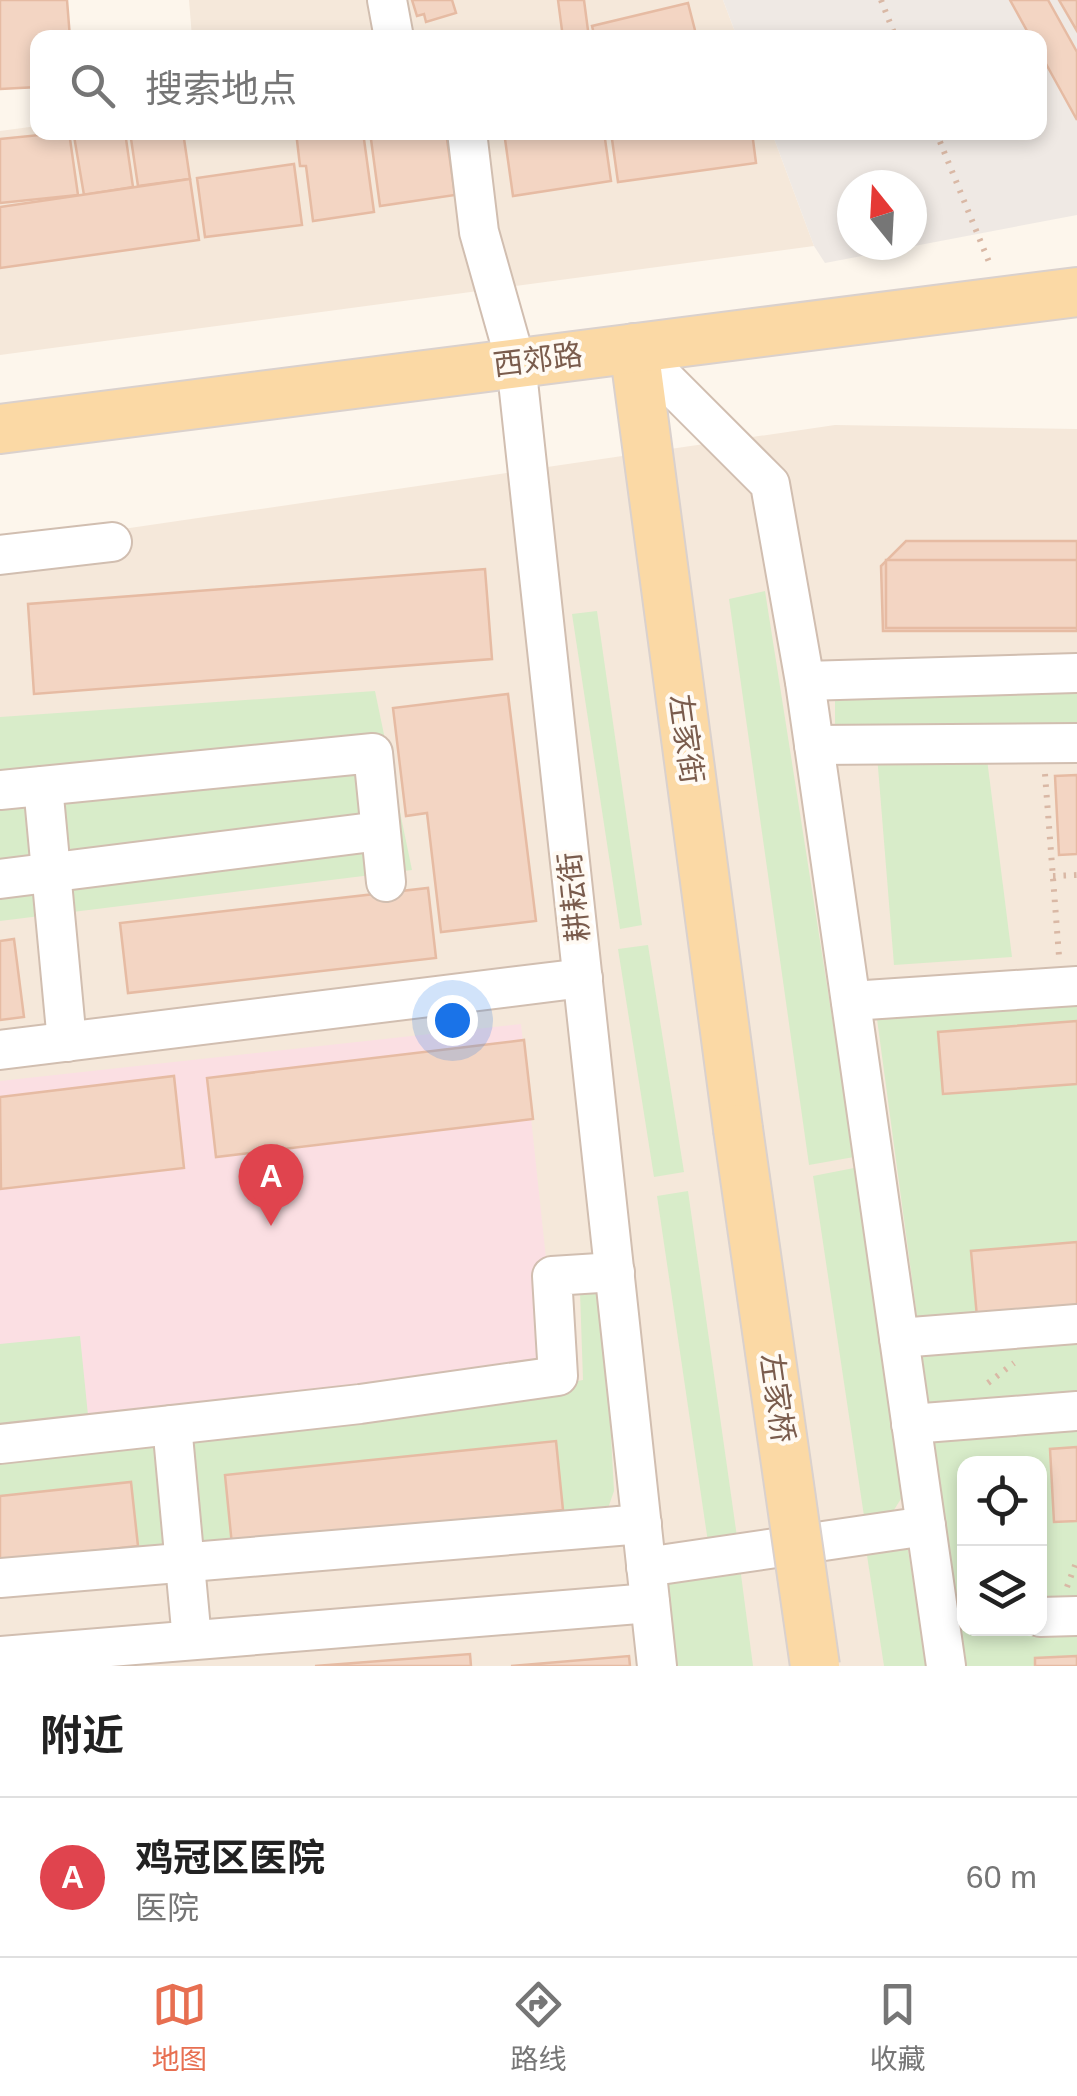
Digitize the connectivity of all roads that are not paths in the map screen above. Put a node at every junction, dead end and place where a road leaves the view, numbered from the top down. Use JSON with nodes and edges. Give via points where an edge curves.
{"nodes":[{"id":1,"x":387,"y":0,"type":"edge"},
{"id":2,"x":393,"y":30,"type":"edge"},
{"id":3,"x":468,"y":140,"type":"edge"},
{"id":4,"x":1077,"y":292,"type":"edge"},
{"id":5,"x":634,"y":348,"type":"junction"},
{"id":6,"x":516,"y":363,"type":"junction"},
{"id":7,"x":0,"y":429,"type":"edge"},
{"id":8,"x":112,"y":542,"type":"dead end"},
{"id":9,"x":0,"y":555,"type":"edge"},
{"id":10,"x":1077,"y":673,"type":"edge"},
{"id":11,"x":805,"y":680,"type":"junction"},
{"id":12,"x":1060,"y":743,"type":"edge"},
{"id":13,"x":814,"y":745,"type":"junction"},
{"id":14,"x":43,"y":786,"type":"junction"},
{"id":15,"x":0,"y":790,"type":"edge"},
{"id":16,"x":380,"y":830,"type":"junction"},
{"id":17,"x":51,"y":873,"type":"junction"},
{"id":18,"x":0,"y":880,"type":"edge"},
{"id":19,"x":386,"y":882,"type":"dead end"},
{"id":20,"x":583,"y":978,"type":"junction"},
{"id":21,"x":1069,"y":986,"type":"edge"},
{"id":22,"x":851,"y":1001,"type":"junction"},
{"id":23,"x":67,"y":1042,"type":"junction"},
{"id":24,"x":0,"y":1050,"type":"edge"},
{"id":25,"x":738,"y":1129,"type":"joint"},
{"id":26,"x":614,"y":1272,"type":"junction"},
{"id":27,"x":1077,"y":1324,"type":"edge"},
{"id":28,"x":899,"y":1338,"type":"junction"},
{"id":29,"x":1077,"y":1411,"type":"edge"},
{"id":30,"x":172,"y":1424,"type":"junction"},
{"id":31,"x":911,"y":1424,"type":"junction"},
{"id":32,"x":0,"y":1444,"type":"edge"},
{"id":33,"x":642,"y":1524,"type":"junction"},
{"id":34,"x":926,"y":1526,"type":"junction"},
{"id":35,"x":185,"y":1563,"type":"junction"},
{"id":36,"x":0,"y":1578,"type":"edge"},
{"id":37,"x":648,"y":1585,"type":"junction"},
{"id":38,"x":1077,"y":1616,"type":"edge"},
{"id":39,"x":1047,"y":1617,"type":"edge"},
{"id":40,"x":952,"y":1620,"type":"edge"},
{"id":41,"x":192,"y":1640,"type":"junction"},
{"id":42,"x":279,"y":1650,"type":"edge"},
{"id":43,"x":0,"y":1656,"type":"edge"},
{"id":44,"x":657,"y":1666,"type":"edge"},
{"id":45,"x":814,"y":1666,"type":"edge"},
{"id":46,"x":946,"y":1666,"type":"edge"}],
"edges":[{"from":1,"to":2,"type":"street"},
{"from":3,"to":6,"type":"street","name":"耕耘街","via":[[479,232]]},
{"from":4,"to":5,"type":"main road","name":"西郊路"},
{"from":5,"to":6,"type":"main road","name":"西郊路"},
{"from":5,"to":11,"type":"street","via":[[770,484]]},
{"from":5,"to":25,"type":"main road","name":"左家街"},
{"from":6,"to":7,"type":"main road","name":"西郊路"},
{"from":6,"to":20,"type":"street","name":"耕耘街"},
{"from":8,"to":9,"type":"street"},
{"from":10,"to":11,"type":"street"},
{"from":11,"to":13,"type":"street"},
{"from":12,"to":13,"type":"street"},
{"from":13,"to":22,"type":"street"},
{"from":14,"to":15,"type":"street"},
{"from":14,"to":16,"type":"street","via":[[373,753]]},
{"from":14,"to":17,"type":"street"},
{"from":16,"to":17,"type":"street"},
{"from":16,"to":19,"type":"street"},
{"from":17,"to":18,"type":"street"},
{"from":17,"to":23,"type":"street"},
{"from":20,"to":23,"type":"street"},
{"from":20,"to":26,"type":"street","name":"耕耘街"},
{"from":21,"to":22,"type":"street"},
{"from":22,"to":28,"type":"street"},
{"from":23,"to":24,"type":"street"},
{"from":25,"to":45,"type":"main road","name":"左家桥","bridge":true},
{"from":26,"to":30,"type":"street","via":[[552,1276],[558,1376]]},
{"from":26,"to":33,"type":"street","name":"耕耘街"},
{"from":27,"to":28,"type":"street"},
{"from":28,"to":31,"type":"street"},
{"from":29,"to":31,"type":"street"},
{"from":30,"to":32,"type":"street"},
{"from":30,"to":35,"type":"street"},
{"from":31,"to":34,"type":"street"},
{"from":33,"to":35,"type":"street"},
{"from":33,"to":37,"type":"street","name":"耕耘街"},
{"from":34,"to":37,"type":"street"},
{"from":34,"to":40,"type":"street"},
{"from":35,"to":36,"type":"street"},
{"from":35,"to":41,"type":"street"},
{"from":37,"to":42,"type":"street"},
{"from":37,"to":44,"type":"street","name":"耕耘街"},
{"from":38,"to":39,"type":"street"},
{"from":40,"to":46,"type":"street"},
{"from":41,"to":42,"type":"street"},
{"from":41,"to":43,"type":"street"}]}
